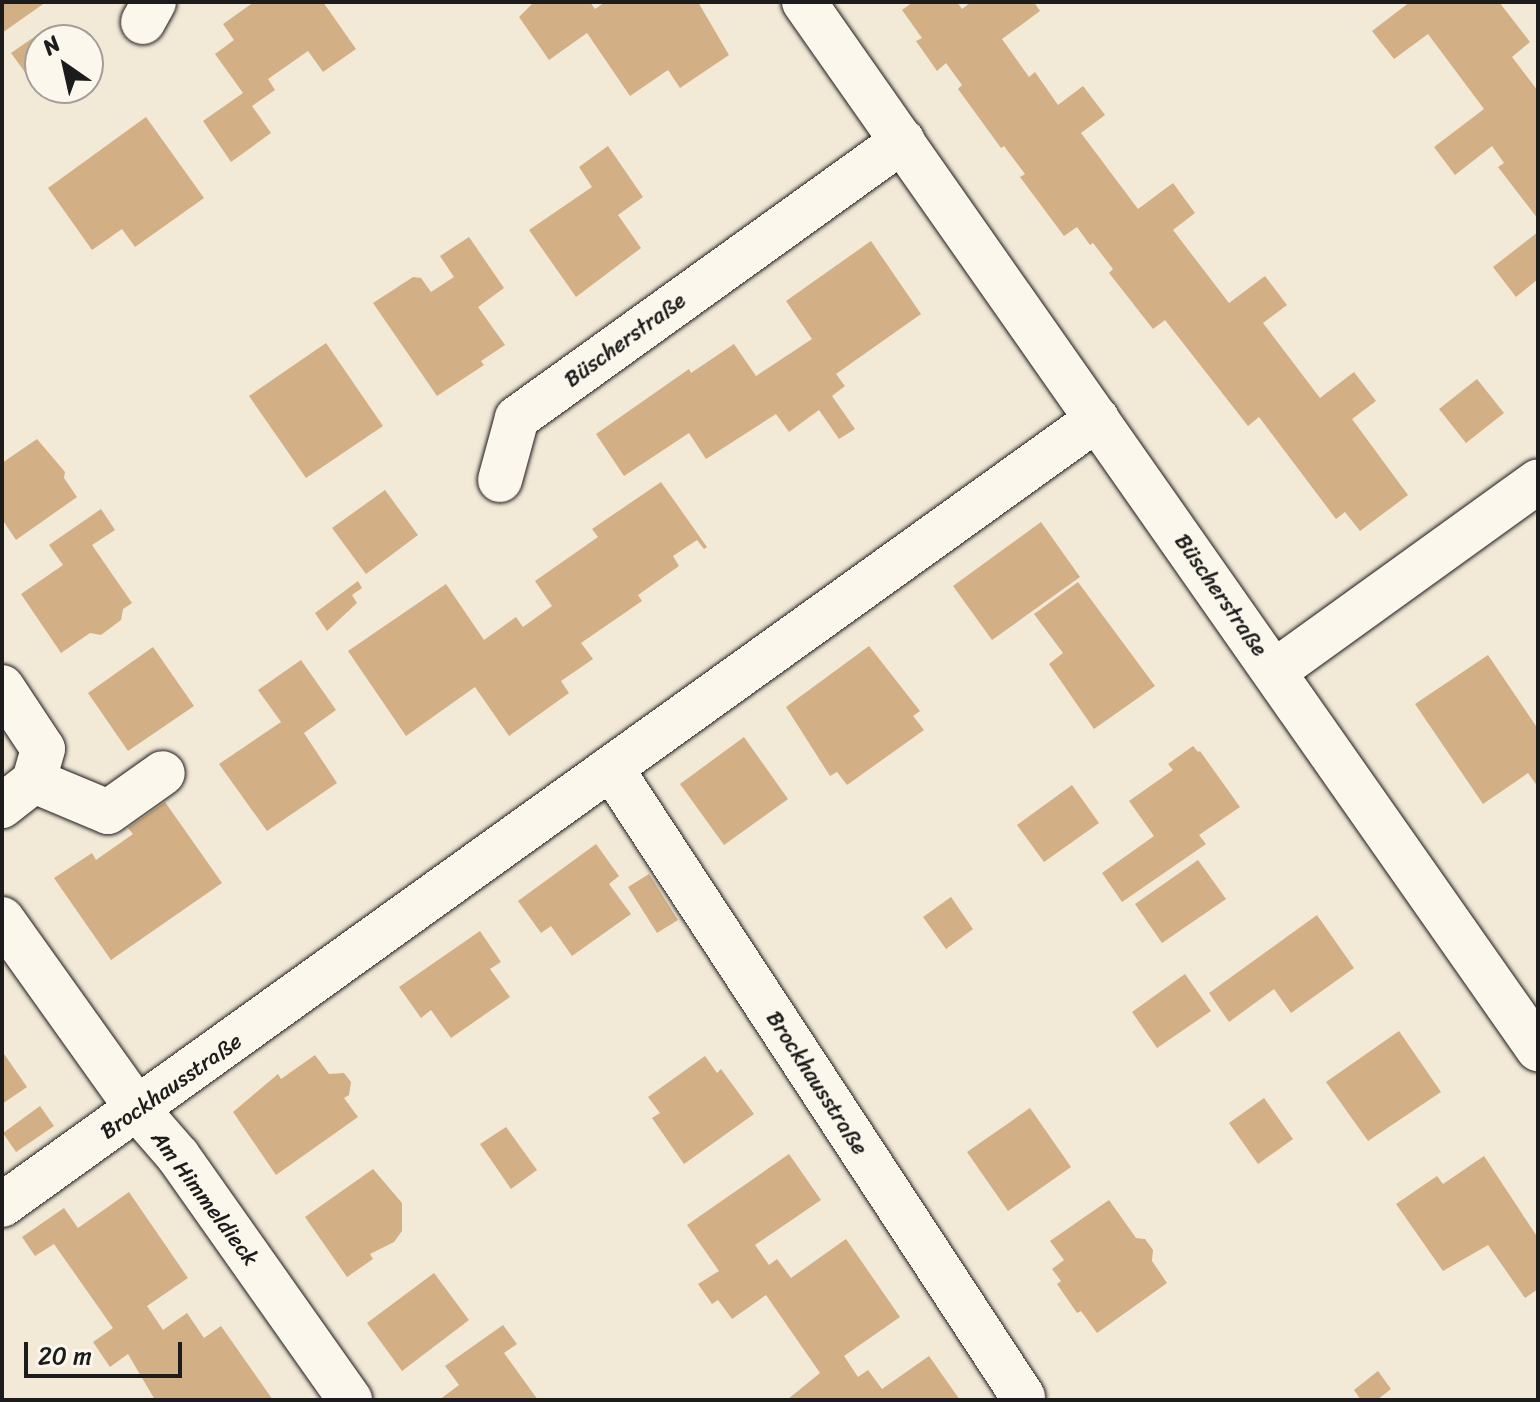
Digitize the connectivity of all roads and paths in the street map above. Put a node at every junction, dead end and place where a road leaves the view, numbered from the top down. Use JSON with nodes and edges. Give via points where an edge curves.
{"nodes":[{"id":1,"x":804,"y":2,"type":"edge"},
{"id":2,"x":903,"y":141,"type":"junction"},
{"id":3,"x":1097,"y":419,"type":"junction"},
{"id":4,"x":500,"y":480,"type":"dead end"},
{"id":5,"x":1538,"y":481,"type":"edge"},
{"id":6,"x":1275,"y":671,"type":"junction"},
{"id":7,"x":2,"y":687,"type":"edge"},
{"id":8,"x":611,"y":768,"type":"junction"},
{"id":9,"x":163,"y":773,"type":"dead end"},
{"id":10,"x":18,"y":793,"type":"edge"},
{"id":11,"x":2,"y":919,"type":"edge"},
{"id":12,"x":1538,"y":1049,"type":"edge"},
{"id":13,"x":138,"y":1110,"type":"junction"},
{"id":14,"x":2,"y":1205,"type":"edge"},
{"id":15,"x":1023,"y":1397,"type":"dead end"},
{"id":16,"x":350,"y":1400,"type":"edge"}],
"edges":[{"from":1,"to":2,"type":"street","name":"Büscherstraße"},
{"from":2,"to":3,"type":"street","name":"Büscherstraße"},
{"from":2,"to":4,"type":"street","name":"Büscherstraße","via":[[517,418]]},
{"from":3,"to":6,"type":"street","name":"Büscherstraße"},
{"from":3,"to":8,"type":"street","name":"Brockhausstraße"},
{"from":5,"to":6,"type":"street"},
{"from":6,"to":12,"type":"street","name":"Büscherstraße"},
{"from":7,"to":10,"type":"street","via":[[43,749]]},
{"from":8,"to":13,"type":"street","name":"Brockhausstraße"},
{"from":8,"to":15,"type":"street","name":"Brockhausstraße"},
{"from":9,"to":10,"type":"street","via":[[108,812]]},
{"from":11,"to":13,"type":"street","name":"Am Himmeldieck"},
{"from":13,"to":14,"type":"street","name":"Brockhausstraße"},
{"from":13,"to":16,"type":"street","name":"Am Himmeldieck","via":[[178,1156]]}]}
